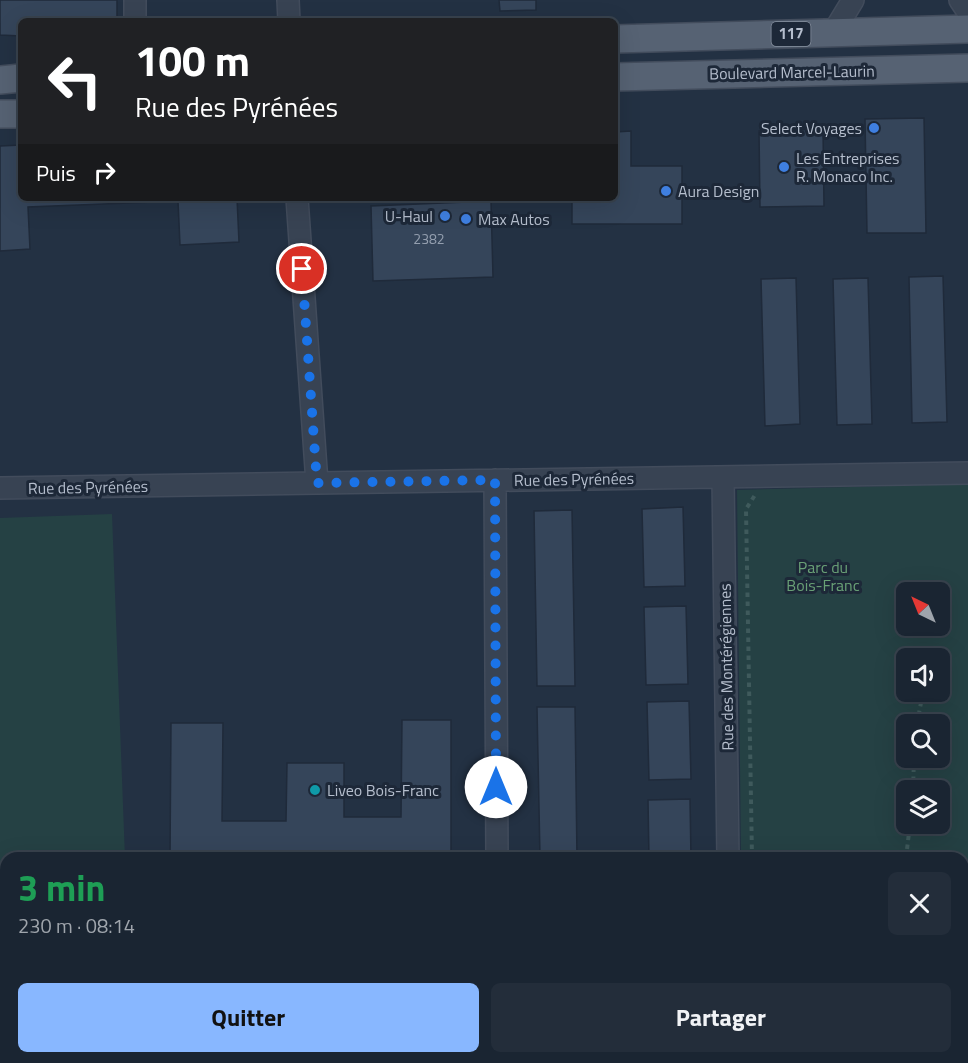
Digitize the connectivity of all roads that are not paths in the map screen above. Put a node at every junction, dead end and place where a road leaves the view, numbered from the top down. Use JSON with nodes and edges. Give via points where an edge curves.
{"nodes":[{"id":1,"x":135,"y":0,"type":"edge"},
{"id":2,"x":288,"y":0,"type":"edge"},
{"id":3,"x":853,"y":0,"type":"edge"},
{"id":4,"x":960,"y":0,"type":"edge"},
{"id":5,"x":968,"y":12,"type":"edge"},
{"id":6,"x":135,"y":18,"type":"edge"},
{"id":7,"x":289,"y":18,"type":"edge"},
{"id":8,"x":968,"y":29,"type":"edge"},
{"id":9,"x":833,"y":33,"type":"junction"},
{"id":10,"x":618,"y":39,"type":"edge"},
{"id":11,"x":968,"y":68,"type":"edge"},
{"id":12,"x":618,"y":77,"type":"edge"},
{"id":13,"x":18,"y":78,"type":"edge"},
{"id":14,"x":0,"y":80,"type":"edge"},
{"id":15,"x":0,"y":114,"type":"edge"},
{"id":16,"x":18,"y":114,"type":"edge"},
{"id":17,"x":297,"y":201,"type":"edge"},
{"id":18,"x":968,"y":473,"type":"edge"},
{"id":19,"x":723,"y":477,"type":"junction"},
{"id":20,"x":495,"y":480,"type":"junction"},
{"id":21,"x":317,"y":483,"type":"junction"},
{"id":22,"x":0,"y":488,"type":"edge"},
{"id":23,"x":496,"y":852,"type":"edge"},
{"id":24,"x":728,"y":852,"type":"edge"}],
"edges":[{"from":1,"to":6,"type":"street"},
{"from":2,"to":7,"type":"street"},
{"from":3,"to":9,"type":"street"},
{"from":4,"to":5,"type":"street"},
{"from":8,"to":9,"type":"main road","number":"117"},
{"from":9,"to":10,"type":"main road","number":"117"},
{"from":11,"to":12,"type":"main road","name":"Boulevard Marcel-Laurin"},
{"from":13,"to":14,"type":"main road"},
{"from":15,"to":16,"type":"main road"},
{"from":17,"to":21,"type":"street"},
{"from":18,"to":19,"type":"street","name":"Rue des Pyrénées"},
{"from":19,"to":20,"type":"street","name":"Rue des Pyrénées"},
{"from":19,"to":24,"type":"street","name":"Rue des Montérégiennes"},
{"from":20,"to":21,"type":"street","name":"Rue des Pyrénées"},
{"from":20,"to":23,"type":"street"},
{"from":21,"to":22,"type":"street","name":"Rue des Pyrénées"}]}
